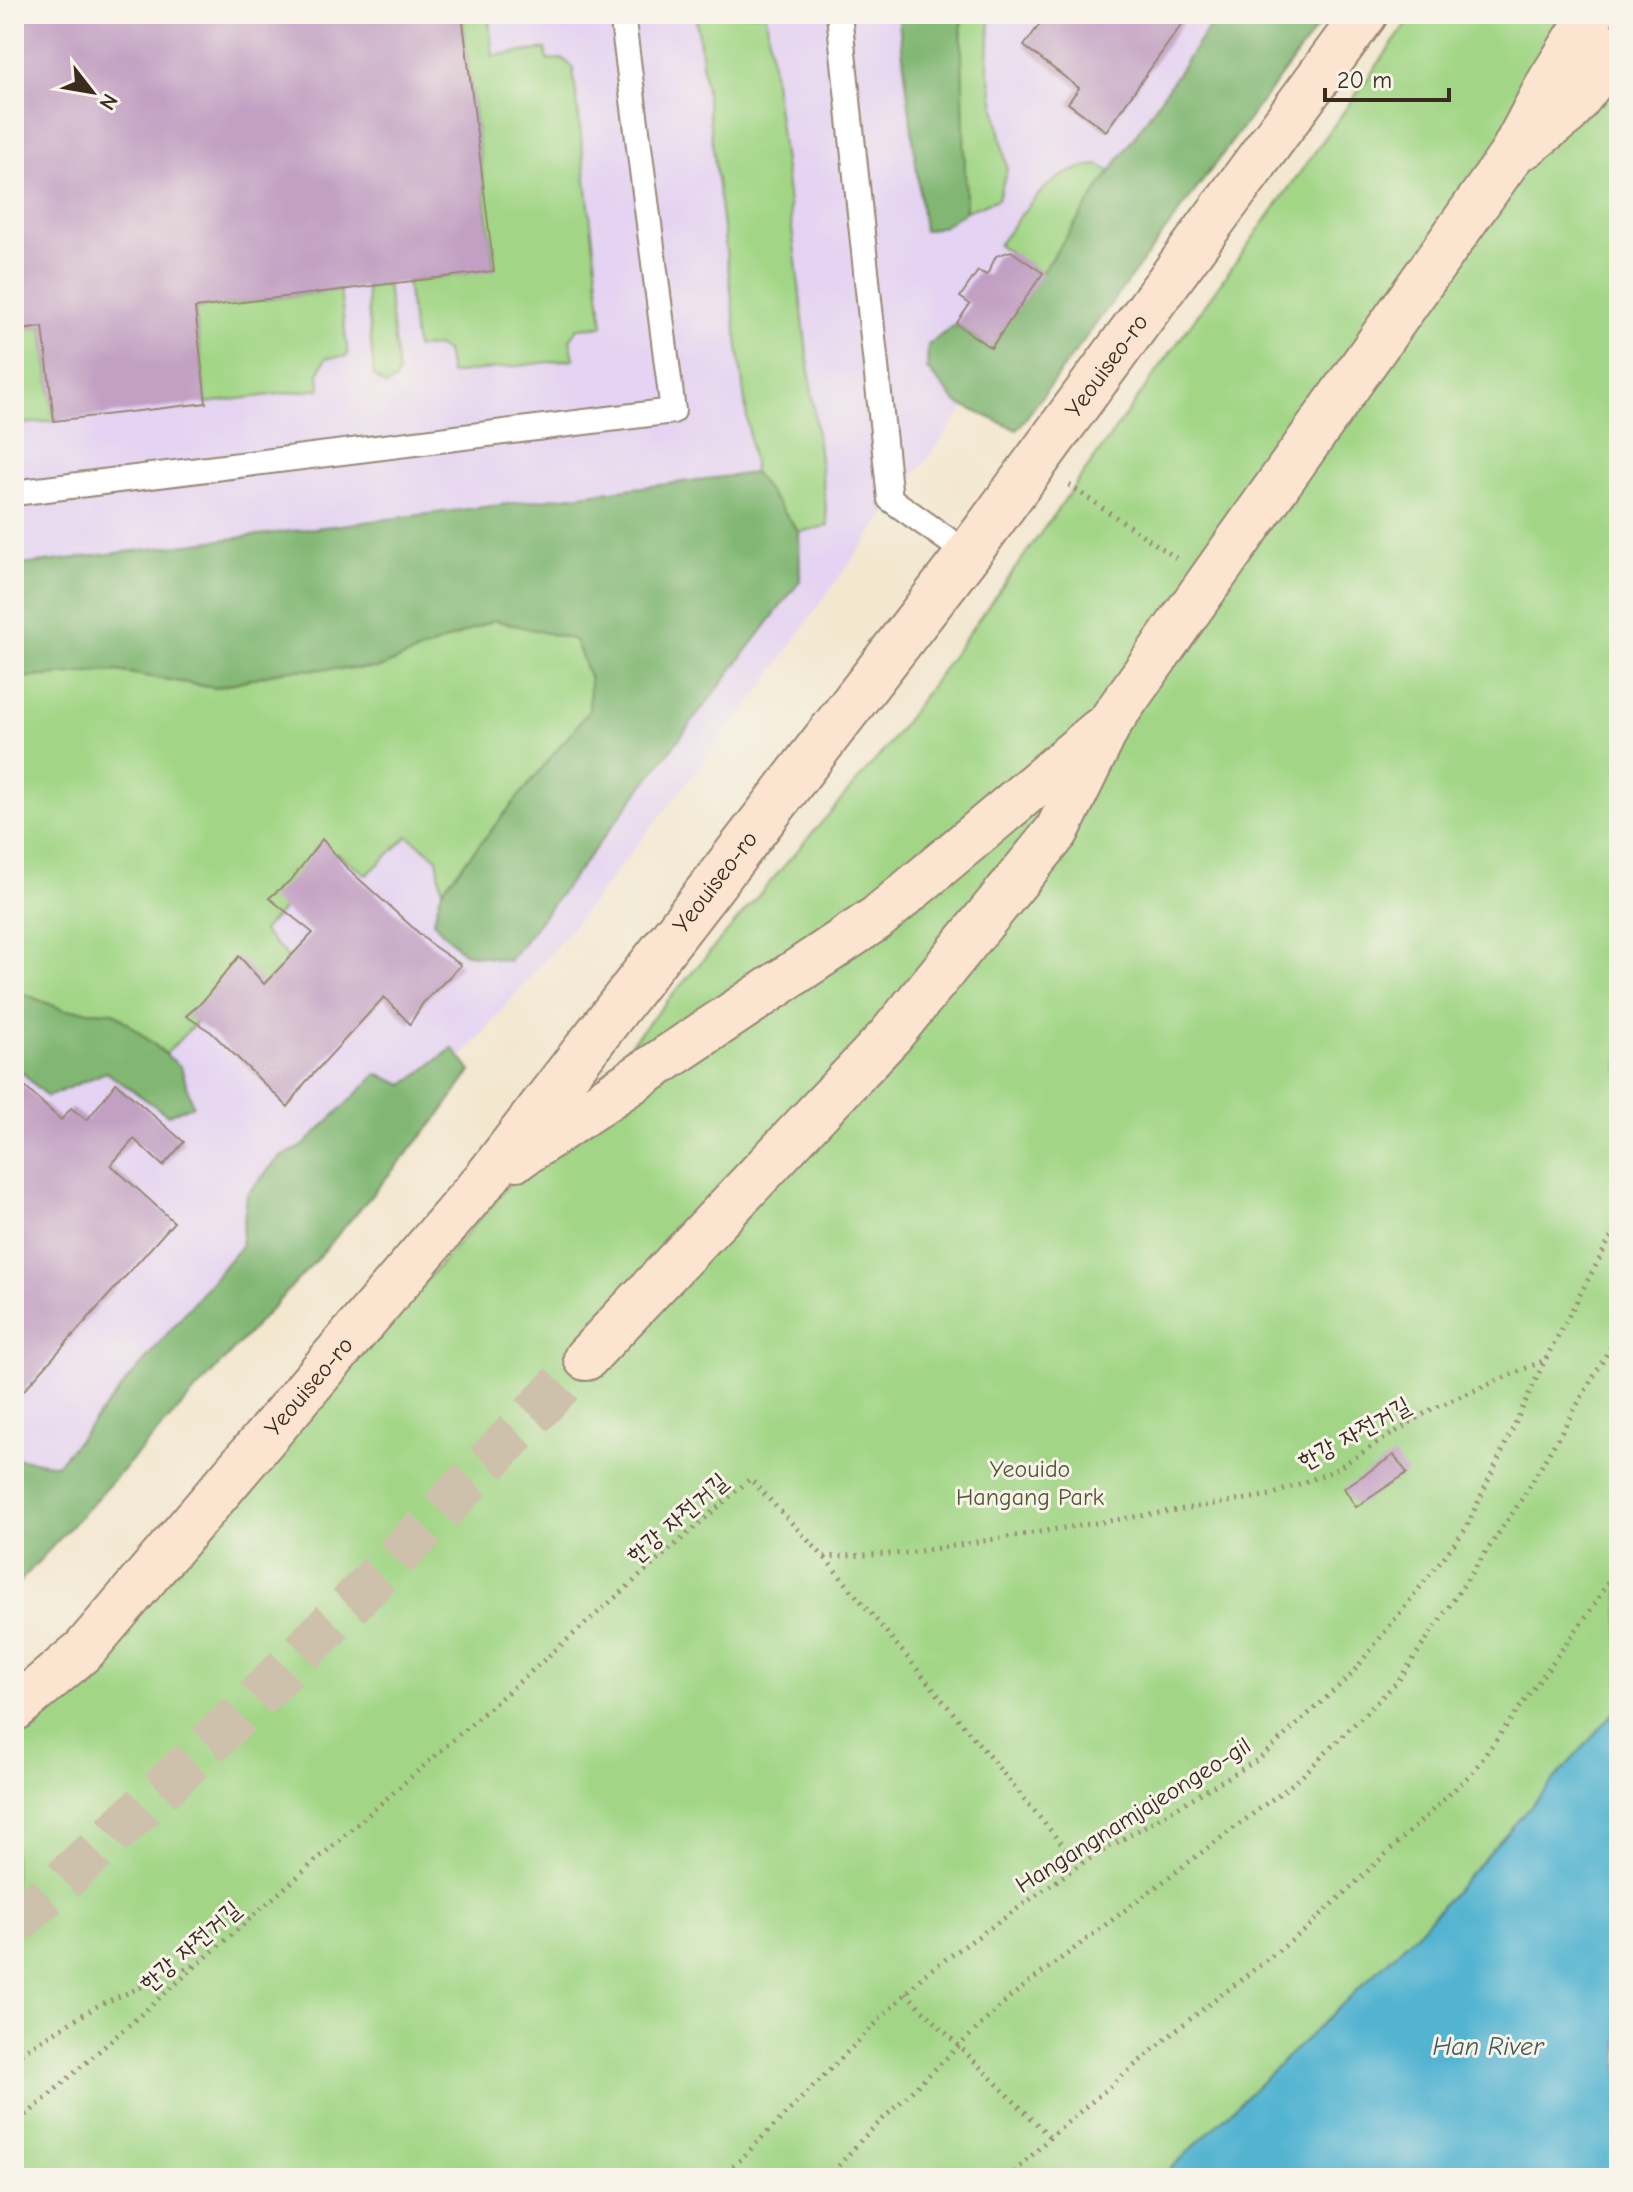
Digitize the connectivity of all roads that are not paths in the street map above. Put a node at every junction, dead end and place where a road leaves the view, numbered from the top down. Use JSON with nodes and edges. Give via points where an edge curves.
{"nodes":[{"id":1,"x":622,"y":14,"type":"edge"},
{"id":2,"x":839,"y":14,"type":"edge"},
{"id":3,"x":1365,"y":14,"type":"edge"},
{"id":4,"x":1592,"y":14,"type":"edge"},
{"id":5,"x":1619,"y":46,"type":"edge"},
{"id":6,"x":1510,"y":157,"type":"junction"},
{"id":7,"x":14,"y":493,"type":"edge"},
{"id":8,"x":968,"y":554,"type":"junction"},
{"id":9,"x":1110,"y":722,"type":"junction"},
{"id":10,"x":488,"y":1176,"type":"junction"},
{"id":11,"x":586,"y":1358,"type":"tunnel mouth"},
{"id":12,"x":14,"y":1709,"type":"edge"}],
"edges":[{"from":1,"to":7,"type":"lane","via":[[673,411]]},
{"from":2,"to":8,"type":"lane","via":[[890,499]]},
{"from":3,"to":8,"type":"main road","name":"Yeouiseo-ro"},
{"from":4,"to":6,"type":"main road"},
{"from":5,"to":6,"type":"main road","via":[[1567,113]]},
{"from":6,"to":9,"type":"main road"},
{"from":8,"to":10,"type":"main road","name":"Yeouiseo-ro"},
{"from":9,"to":10,"type":"main road","via":[[877,918]]},
{"from":9,"to":11,"type":"main road","via":[[1057,831],[996,910],[890,1036]]},
{"from":10,"to":12,"type":"main road","name":"Yeouiseo-ro","via":[[84,1650]]}]}
